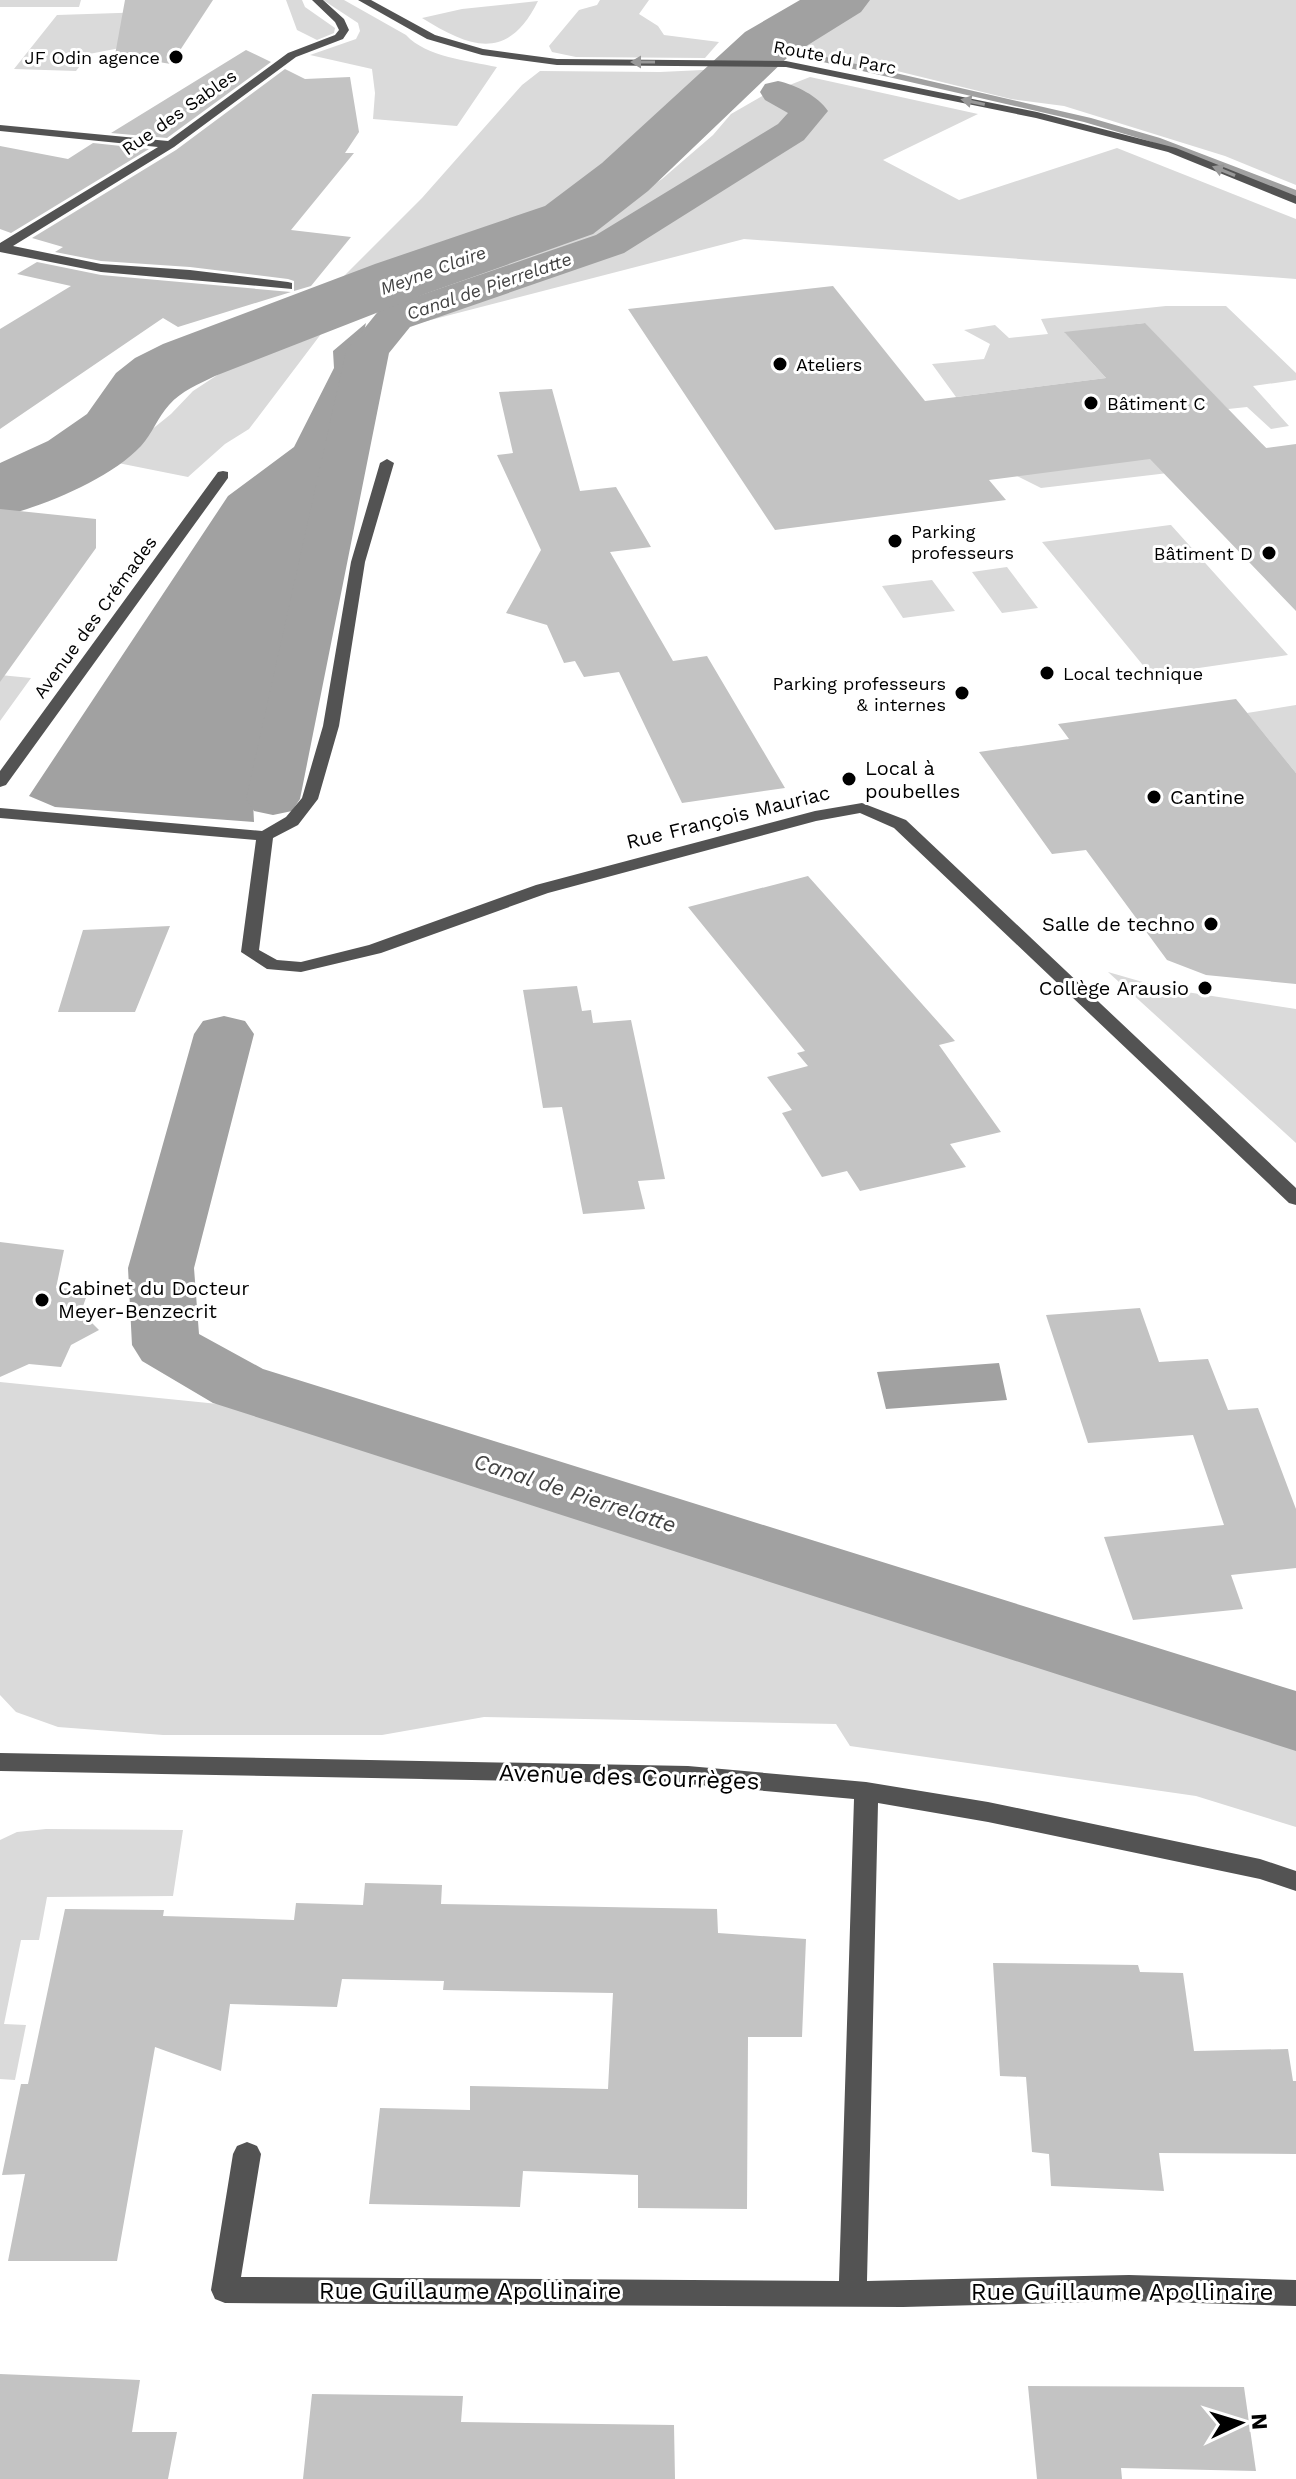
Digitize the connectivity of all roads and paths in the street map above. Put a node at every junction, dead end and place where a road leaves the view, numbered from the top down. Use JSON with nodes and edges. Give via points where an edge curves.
{"nodes":[{"id":1,"x":317,"y":0,"type":"edge"},
{"id":2,"x":363,"y":0,"type":"edge"},
{"id":3,"x":0,"y":128,"type":"edge"},
{"id":4,"x":170,"y":145,"type":"junction"},
{"id":5,"x":1296,"y":200,"type":"edge"},
{"id":6,"x":1,"y":248,"type":"edge"},
{"id":7,"x":288,"y":286,"type":"dead end"},
{"id":8,"x":387,"y":463,"type":"dead end"},
{"id":9,"x":223,"y":475,"type":"dead end"},
{"id":10,"x":1,"y":779,"type":"edge"},
{"id":11,"x":0,"y":813,"type":"edge"},
{"id":12,"x":265,"y":836,"type":"junction"},
{"id":13,"x":1296,"y":1199,"type":"edge"},
{"id":14,"x":0,"y":1762,"type":"edge"},
{"id":15,"x":866,"y":1791,"type":"junction"},
{"id":16,"x":1296,"y":1881,"type":"edge"},
{"id":17,"x":247,"y":2154,"type":"dead end"},
{"id":18,"x":853,"y":2292,"type":"junction"},
{"id":19,"x":1296,"y":2293,"type":"edge"}],
"edges":[{"from":1,"to":4,"type":"street","name":"Rue des Sables","via":[[344,30],[330,42],[298,51]]},
{"from":5,"to":2,"type":"street","name":"Route du Parc","one_way":true,"via":[[1126,136],[786,64],[518,58],[431,37]]},
{"from":3,"to":4,"type":"street"},
{"from":4,"to":6,"type":"street","name":"Rue des Sables"},
{"from":6,"to":7,"type":"street","via":[[101,268]]},
{"from":8,"to":12,"type":"street","via":[[358,562],[331,726],[310,799],[292,821]]},
{"from":9,"to":10,"type":"street","name":"Avenue des Crémades"},
{"from":11,"to":12,"type":"street"},
{"from":12,"to":13,"type":"street","name":"Rue François Mauriac","via":[[250,952],[273,965],[301,967],[375,949],[618,867],[862,808],[900,824]]},
{"from":14,"to":15,"type":"street","name":"Avenue des Courrèges","via":[[688,1775]]},
{"from":15,"to":16,"type":"street","name":"Avenue des Courrèges","via":[[988,1812]]},
{"from":15,"to":18,"type":"street"},
{"from":17,"to":18,"type":"street","name":"Rue Guillaume Apollinaire","via":[[225,2290]]},
{"from":18,"to":19,"type":"street","name":"Rue Guillaume Apollinaire","via":[[1129,2288]]}]}
